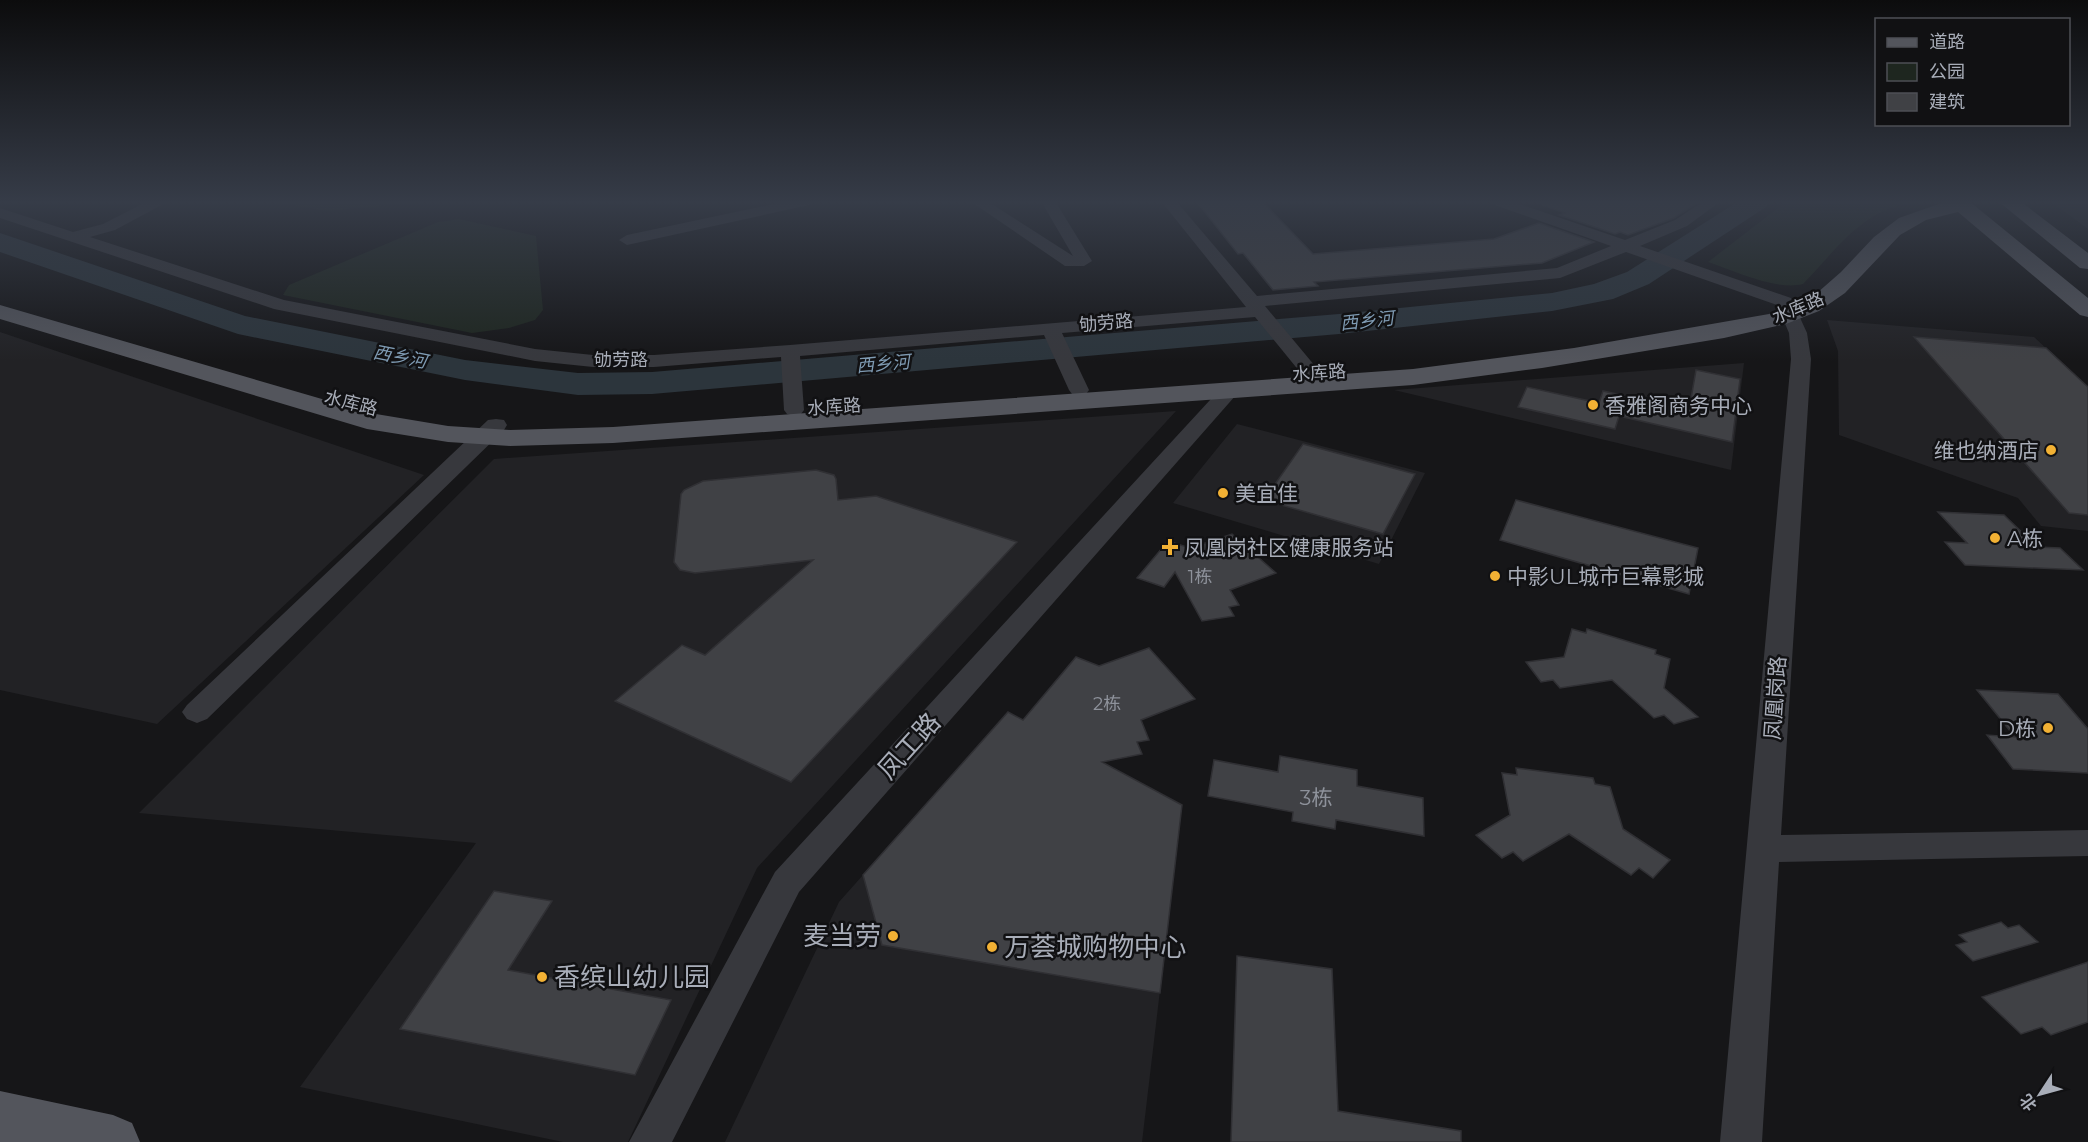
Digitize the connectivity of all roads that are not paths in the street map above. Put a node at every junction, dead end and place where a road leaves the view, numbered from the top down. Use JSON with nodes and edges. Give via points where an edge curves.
{"nodes":[{"id":1,"x":125,"y":254,"type":"edge"},
{"id":2,"x":1059,"y":254,"type":"edge"},
{"id":3,"x":1080,"y":254,"type":"edge"},
{"id":4,"x":1212,"y":254,"type":"edge"},
{"id":5,"x":1606,"y":254,"type":"edge"},
{"id":6,"x":1649,"y":254,"type":"edge"},
{"id":7,"x":1870,"y":254,"type":"edge"},
{"id":8,"x":2021,"y":254,"type":"edge"},
{"id":9,"x":0,"y":297,"type":"edge"},
{"id":10,"x":1256,"y":307,"type":"junction"},
{"id":11,"x":1787,"y":308,"type":"junction"},
{"id":12,"x":2088,"y":310,"type":"edge"},
{"id":13,"x":0,"y":312,"type":"edge"},
{"id":14,"x":1051,"y":330,"type":"junction"},
{"id":15,"x":791,"y":357,"type":"junction"},
{"id":16,"x":1315,"y":379,"type":"junction"},
{"id":17,"x":1075,"y":381,"type":"junction"},
{"id":18,"x":1229,"y":391,"type":"junction"},
{"id":19,"x":793,"y":400,"type":"junction"},
{"id":20,"x":491,"y":431,"type":"junction"},
{"id":21,"x":197,"y":712,"type":"dead end"},
{"id":22,"x":2088,"y":843,"type":"edge"},
{"id":23,"x":1764,"y":849,"type":"junction"},
{"id":24,"x":10,"y":1127,"type":"edge"},
{"id":25,"x":113,"y":1142,"type":"edge"},
{"id":26,"x":650,"y":1142,"type":"edge"},
{"id":27,"x":1741,"y":1142,"type":"edge"}],
"edges":[{"from":1,"to":15,"type":"street","name":"劬劳路","via":[[280,305],[535,355],[593,361]]},
{"from":2,"to":3,"type":"street","via":[[1071,262],[1084,261]]},
{"from":4,"to":10,"type":"street"},
{"from":5,"to":10,"type":"street","name":"劬劳路","via":[[1560,273]]},
{"from":6,"to":11,"type":"street"},
{"from":7,"to":11,"type":"main road","name":"水库路","via":[[1835,292],[1810,307]]},
{"from":8,"to":12,"type":"main road"},
{"from":9,"to":20,"type":"main road","name":"水库路","via":[[344,403]]},
{"from":10,"to":14,"type":"street","name":"劬劳路"},
{"from":10,"to":16,"type":"street"},
{"from":11,"to":16,"type":"main road","name":"水库路","via":[[1727,329],[1524,364],[1424,376]]},
{"from":11,"to":23,"type":"street","name":"凤凰岗路","via":[[1798,333],[1801,359]]},
{"from":13,"to":20,"type":"main road","name":"水库路","via":[[367,421],[408,429]]},
{"from":14,"to":15,"type":"street","name":"劬劳路"},
{"from":14,"to":17,"type":"street"},
{"from":15,"to":19,"type":"street"},
{"from":16,"to":17,"type":"main road","name":"水库路"},
{"from":16,"to":18,"type":"main road","name":"水库路"},
{"from":17,"to":19,"type":"main road","name":"水库路"},
{"from":18,"to":20,"type":"main road","name":"水库路","via":[[613,435]]},
{"from":18,"to":26,"type":"street","name":"凤工路","via":[[787,882]]},
{"from":19,"to":20,"type":"main road","name":"水库路","via":[[597,424]]},
{"from":20,"to":21,"type":"street"},
{"from":22,"to":23,"type":"street"},
{"from":23,"to":27,"type":"street","name":"凤凰岗路"},
{"from":24,"to":25,"type":"main road"}]}
